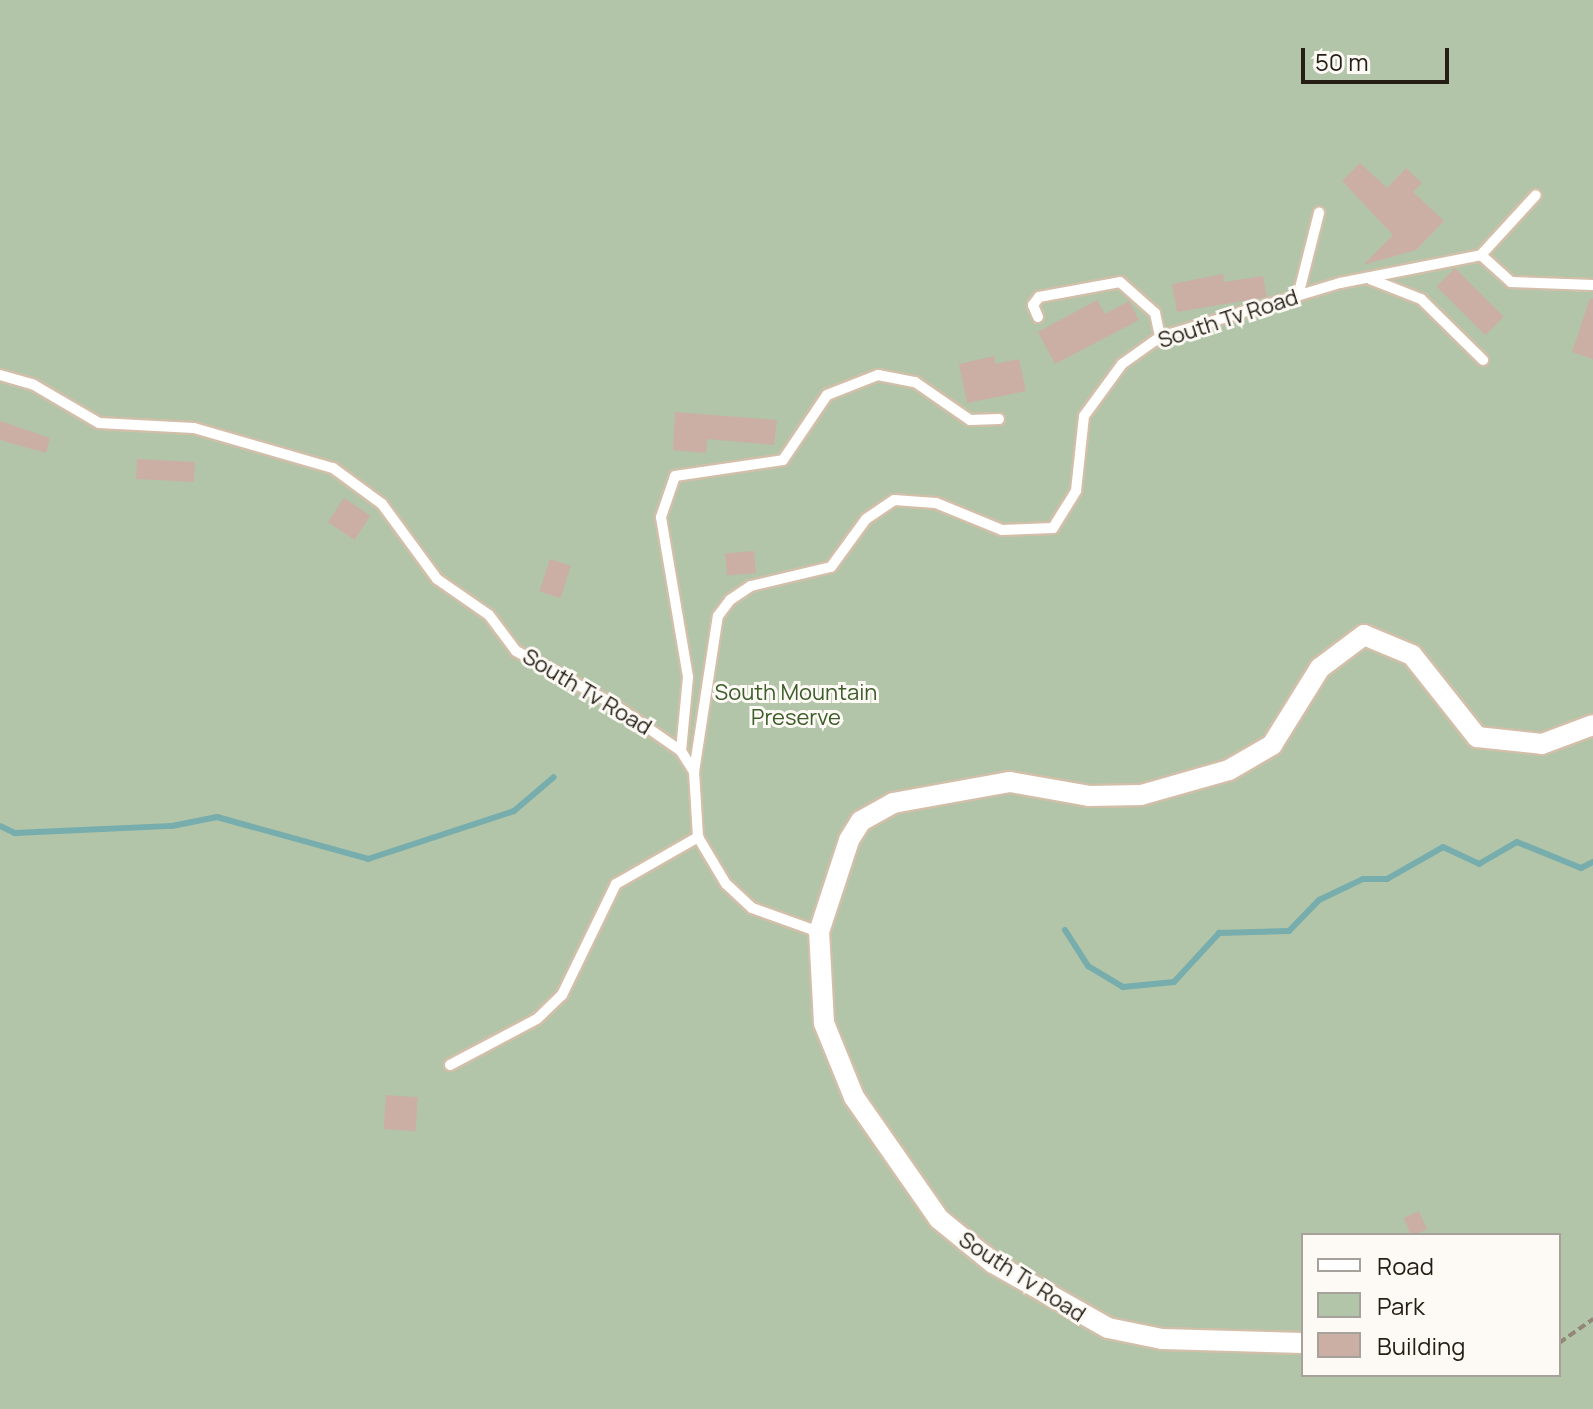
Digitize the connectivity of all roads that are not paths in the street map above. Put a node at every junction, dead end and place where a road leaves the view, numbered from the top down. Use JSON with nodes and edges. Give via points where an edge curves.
{"nodes":[{"id":1,"x":1536,"y":195,"type":"dead end"},
{"id":2,"x":1319,"y":213,"type":"dead end"},
{"id":3,"x":1481,"y":255,"type":"junction"},
{"id":4,"x":1369,"y":279,"type":"junction"},
{"id":5,"x":1593,"y":285,"type":"edge"},
{"id":6,"x":1298,"y":296,"type":"junction"},
{"id":7,"x":1038,"y":317,"type":"dead end"},
{"id":8,"x":1160,"y":337,"type":"junction"},
{"id":9,"x":1483,"y":360,"type":"dead end"},
{"id":10,"x":0,"y":375,"type":"edge"},
{"id":11,"x":999,"y":419,"type":"dead end"},
{"id":12,"x":1593,"y":725,"type":"edge"},
{"id":13,"x":681,"y":751,"type":"junction"},
{"id":14,"x":694,"y":772,"type":"junction"},
{"id":15,"x":698,"y":837,"type":"junction"},
{"id":16,"x":819,"y":932,"type":"junction"},
{"id":17,"x":450,"y":1065,"type":"dead end"},
{"id":18,"x":1301,"y":1343,"type":"edge"}],
"edges":[{"from":1,"to":3,"type":"lane"},
{"from":2,"to":6,"type":"lane"},
{"from":3,"to":4,"type":"lane","name":"South Tv Road"},
{"from":3,"to":5,"type":"lane","via":[[1511,282]]},
{"from":4,"to":6,"type":"lane","name":"South Tv Road"},
{"from":4,"to":9,"type":"lane","via":[[1421,299]]},
{"from":6,"to":8,"type":"lane","name":"South Tv Road"},
{"from":7,"to":8,"type":"lane","via":[[1033,305],[1039,297],[1120,282],[1155,313]]},
{"from":8,"to":14,"type":"lane","name":"South Tv Road","via":[[1122,364],[1084,416],[1076,491],[1053,528],[1002,530],[936,503],[894,500],[866,519],[831,567],[751,586],[730,600],[718,616]]},
{"from":10,"to":13,"type":"lane","name":"South Tv Road","via":[[34,385],[99,423],[194,428],[333,468],[382,504],[437,579],[489,615],[516,651]]},
{"from":11,"to":13,"type":"lane","via":[[970,420],[915,382],[878,375],[827,395],[783,460],[675,476],[661,517],[688,677]]},
{"from":12,"to":16,"type":"street","name":"South Tv Road","via":[[1542,744],[1477,737],[1412,655],[1364,635],[1320,668],[1272,745],[1196,782],[1113,797],[1010,782],[877,808],[849,840]]},
{"from":13,"to":14,"type":"lane","name":"South Tv Road"},
{"from":14,"to":15,"type":"lane"},
{"from":15,"to":16,"type":"lane","via":[[707,860],[752,908]]},
{"from":15,"to":17,"type":"lane","via":[[616,884],[562,995],[537,1019]]},
{"from":16,"to":18,"type":"street","name":"South Tv Road","via":[[817,986],[835,1061],[916,1190],[961,1241],[1108,1328],[1162,1339]]}]}
